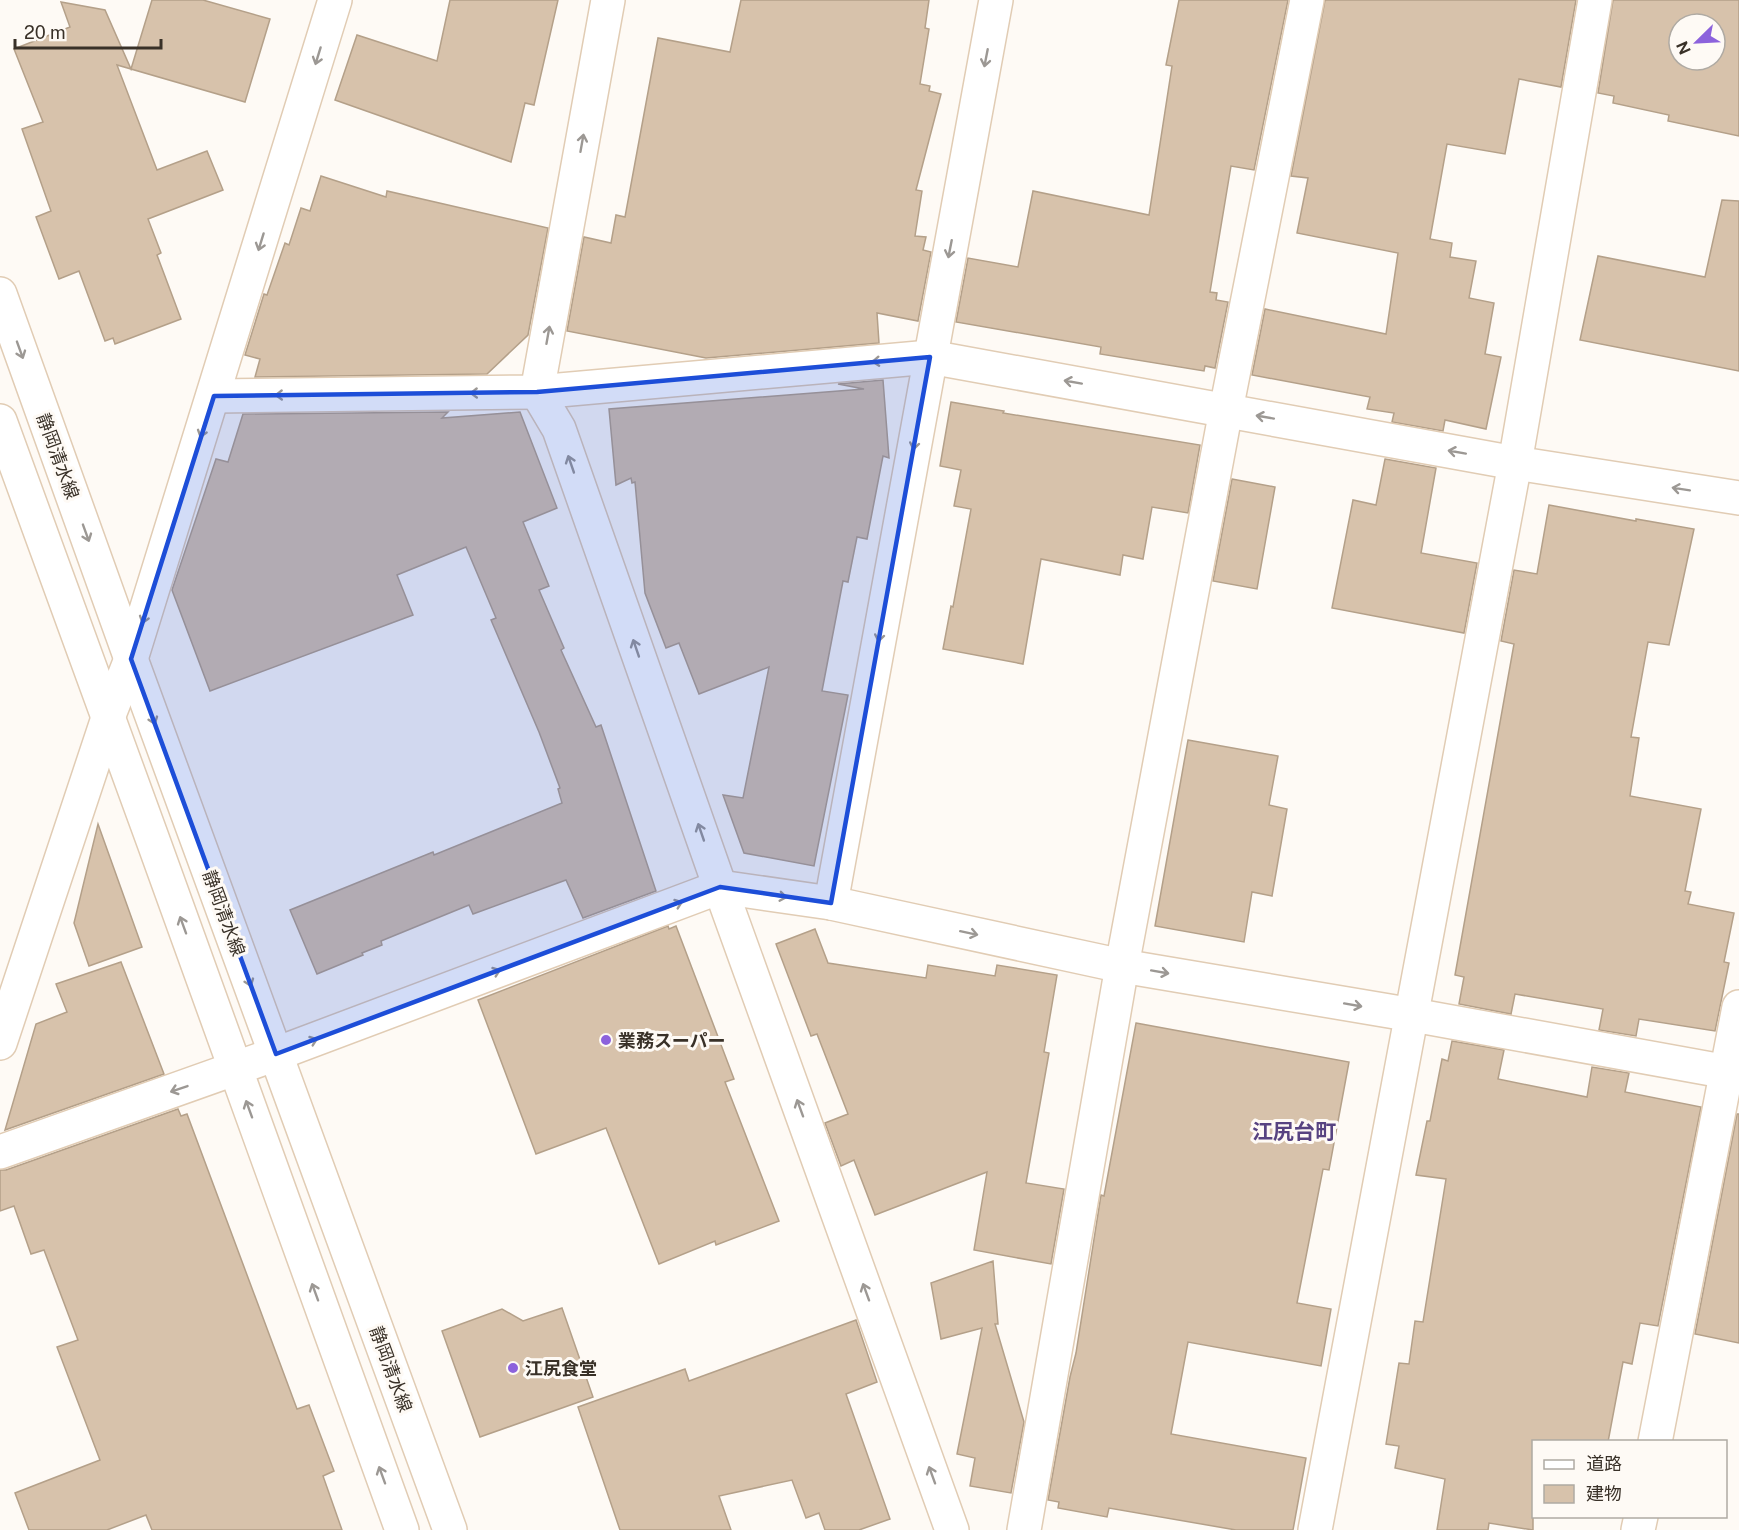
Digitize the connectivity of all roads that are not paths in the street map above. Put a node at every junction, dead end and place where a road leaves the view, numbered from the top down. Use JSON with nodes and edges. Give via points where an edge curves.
{"nodes":[{"id":1,"x":335,"y":0,"type":"edge"},
{"id":2,"x":608,"y":0,"type":"edge"},
{"id":3,"x":996,"y":0,"type":"edge"},
{"id":4,"x":1308,"y":0,"type":"edge"},
{"id":5,"x":1595,"y":0,"type":"edge"},
{"id":6,"x":0,"y":294,"type":"edge"},
{"id":7,"x":930,"y":357,"type":"junction"},
{"id":8,"x":537,"y":393,"type":"junction"},
{"id":9,"x":214,"y":396,"type":"junction"},
{"id":10,"x":1226,"y":410,"type":"junction"},
{"id":11,"x":0,"y":421,"type":"edge"},
{"id":12,"x":1515,"y":463,"type":"junction"},
{"id":13,"x":1739,"y":498,"type":"edge"},
{"id":14,"x":131,"y":659,"type":"junction"},
{"id":15,"x":109,"y":715,"type":"junction"},
{"id":16,"x":720,"y":887,"type":"junction"},
{"id":17,"x":831,"y":903,"type":"junction"},
{"id":18,"x":1122,"y":966,"type":"junction"},
{"id":19,"x":1739,"y":1007,"type":"edge"},
{"id":20,"x":1413,"y":1015,"type":"junction"},
{"id":21,"x":0,"y":1043,"type":"edge"},
{"id":22,"x":276,"y":1054,"type":"junction"},
{"id":23,"x":234,"y":1069,"type":"junction"},
{"id":24,"x":1733,"y":1073,"type":"edge"},
{"id":25,"x":0,"y":1152,"type":"edge"},
{"id":26,"x":1655,"y":1440,"type":"edge"},
{"id":27,"x":402,"y":1530,"type":"edge"},
{"id":28,"x":450,"y":1530,"type":"edge"},
{"id":29,"x":952,"y":1530,"type":"edge"},
{"id":30,"x":1024,"y":1530,"type":"edge"},
{"id":31,"x":1315,"y":1530,"type":"edge"}],
"edges":[{"from":1,"to":9,"type":"street","one_way":true},
{"from":8,"to":2,"type":"street","one_way":true},
{"from":3,"to":7,"type":"street","one_way":true},
{"from":4,"to":10,"type":"street"},
{"from":5,"to":12,"type":"street"},
{"from":6,"to":14,"type":"street","name":"静岡清水線","one_way":true},
{"from":7,"to":8,"type":"street","one_way":true},
{"from":10,"to":7,"type":"street","one_way":true},
{"from":7,"to":17,"type":"street","one_way":true},
{"from":8,"to":9,"type":"street","one_way":true},
{"from":16,"to":8,"type":"street","one_way":true,"via":[[559,429]]},
{"from":9,"to":14,"type":"street","one_way":true},
{"from":12,"to":10,"type":"street","one_way":true},
{"from":10,"to":18,"type":"street"},
{"from":11,"to":15,"type":"street"},
{"from":13,"to":12,"type":"street","one_way":true},
{"from":12,"to":20,"type":"street"},
{"from":14,"to":15,"type":"street"},
{"from":14,"to":22,"type":"street","name":"静岡清水線","one_way":true},
{"from":15,"to":21,"type":"street"},
{"from":23,"to":15,"type":"street","one_way":true},
{"from":16,"to":17,"type":"street","one_way":true},
{"from":22,"to":16,"type":"street","one_way":true},
{"from":29,"to":16,"type":"street","one_way":true},
{"from":17,"to":18,"type":"street","one_way":true},
{"from":18,"to":20,"type":"street","one_way":true},
{"from":18,"to":30,"type":"street"},
{"from":19,"to":24,"type":"street"},
{"from":20,"to":24,"type":"street"},
{"from":20,"to":31,"type":"street"},
{"from":22,"to":23,"type":"street"},
{"from":22,"to":28,"type":"street","name":"静岡清水線"},
{"from":23,"to":25,"type":"street","one_way":true},
{"from":27,"to":23,"type":"street","one_way":true},
{"from":24,"to":26,"type":"street"}]}
